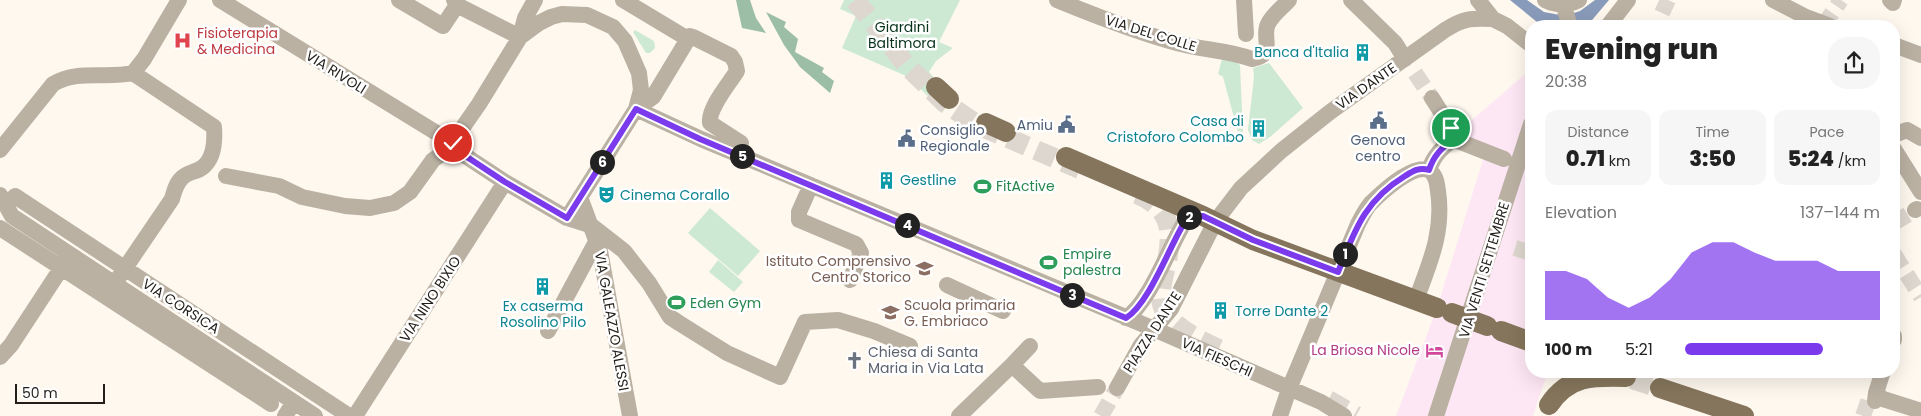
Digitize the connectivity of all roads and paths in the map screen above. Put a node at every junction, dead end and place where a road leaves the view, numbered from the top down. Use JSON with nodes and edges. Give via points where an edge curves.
{"nodes":[{"id":1,"x":179,"y":0,"type":"edge"},
{"id":2,"x":220,"y":0,"type":"edge"},
{"id":3,"x":400,"y":0,"type":"edge"},
{"id":4,"x":535,"y":0,"type":"edge"},
{"id":5,"x":1057,"y":0,"type":"edge"},
{"id":6,"x":1289,"y":0,"type":"edge"},
{"id":7,"x":1351,"y":0,"type":"edge"},
{"id":8,"x":1478,"y":0,"type":"edge"},
{"id":9,"x":1545,"y":0,"type":"edge"},
{"id":10,"x":1579,"y":0,"type":"edge"},
{"id":11,"x":1628,"y":0,"type":"edge"},
{"id":12,"x":1772,"y":0,"type":"edge"},
{"id":13,"x":455,"y":2,"type":"edge"},
{"id":14,"x":631,"y":2,"type":"edge"},
{"id":15,"x":1244,"y":2,"type":"edge"},
{"id":16,"x":1562,"y":4,"type":"junction"},
{"id":17,"x":1493,"y":18,"type":"junction"},
{"id":18,"x":1568,"y":20,"type":"edge"},
{"id":19,"x":1613,"y":20,"type":"edge"},
{"id":20,"x":1813,"y":20,"type":"edge"},
{"id":21,"x":614,"y":27,"type":"junction"},
{"id":22,"x":520,"y":37,"type":"junction"},
{"id":23,"x":688,"y":39,"type":"junction"},
{"id":24,"x":1525,"y":40,"type":"edge"},
{"id":25,"x":1900,"y":47,"type":"edge"},
{"id":26,"x":1921,"y":55,"type":"edge"},
{"id":27,"x":1247,"y":57,"type":"junction"},
{"id":28,"x":1405,"y":59,"type":"junction"},
{"id":29,"x":133,"y":73,"type":"junction"},
{"id":30,"x":1432,"y":98,"type":"tunnel mouth"},
{"id":31,"x":636,"y":109,"type":"junction"},
{"id":32,"x":986,"y":124,"type":"dead end"},
{"id":33,"x":1006,"y":132,"type":"dead end"},
{"id":34,"x":1900,"y":133,"type":"edge"},
{"id":35,"x":1921,"y":138,"type":"edge"},
{"id":36,"x":1453,"y":139,"type":"junction"},
{"id":37,"x":1525,"y":141,"type":"edge"},
{"id":38,"x":453,"y":143,"type":"junction"},
{"id":39,"x":741,"y":143,"type":"dead end"},
{"id":40,"x":0,"y":150,"type":"edge"},
{"id":41,"x":1066,"y":157,"type":"tunnel mouth"},
{"id":42,"x":1504,"y":159,"type":"dead end"},
{"id":43,"x":1900,"y":159,"type":"edge"},
{"id":44,"x":1270,"y":160,"type":"joint"},
{"id":45,"x":1429,"y":170,"type":"junction"},
{"id":46,"x":226,"y":176,"type":"dead end"},
{"id":47,"x":505,"y":182,"type":"junction"},
{"id":48,"x":811,"y":185,"type":"junction"},
{"id":49,"x":1921,"y":192,"type":"edge"},
{"id":50,"x":7,"y":196,"type":"edge"},
{"id":51,"x":580,"y":197,"type":"junction"},
{"id":52,"x":6,"y":216,"type":"edge"},
{"id":53,"x":567,"y":218,"type":"junction"},
{"id":54,"x":1209,"y":219,"type":"junction"},
{"id":55,"x":0,"y":228,"type":"edge"},
{"id":56,"x":594,"y":233,"type":"junction"},
{"id":57,"x":66,"y":262,"type":"junction"},
{"id":58,"x":124,"y":269,"type":"junction"},
{"id":59,"x":1338,"y":272,"type":"junction"},
{"id":60,"x":850,"y":280,"type":"dead end"},
{"id":61,"x":114,"y":284,"type":"junction"},
{"id":62,"x":947,"y":285,"type":"dead end"},
{"id":63,"x":1416,"y":300,"type":"junction"},
{"id":64,"x":1003,"y":311,"type":"dead end"},
{"id":65,"x":1126,"y":318,"type":"junction"},
{"id":66,"x":1469,"y":319,"type":"junction"},
{"id":67,"x":1154,"y":329,"type":"junction"},
{"id":68,"x":548,"y":331,"type":"dead end"},
{"id":69,"x":1525,"y":340,"type":"edge"},
{"id":70,"x":910,"y":346,"type":"dead end"},
{"id":71,"x":1030,"y":346,"type":"dead end"},
{"id":72,"x":0,"y":357,"type":"edge"},
{"id":73,"x":1012,"y":365,"type":"junction"},
{"id":74,"x":1558,"y":378,"type":"edge"},
{"id":75,"x":1585,"y":378,"type":"edge"},
{"id":76,"x":1880,"y":378,"type":"edge"},
{"id":77,"x":1098,"y":387,"type":"dead end"},
{"id":78,"x":1117,"y":388,"type":"tunnel mouth"},
{"id":79,"x":1289,"y":388,"type":"junction"},
{"id":80,"x":1660,"y":388,"type":"tunnel mouth"},
{"id":81,"x":294,"y":402,"type":"junction"},
{"id":82,"x":271,"y":404,"type":"dead end"},
{"id":83,"x":1320,"y":409,"type":"edge"},
{"id":84,"x":1547,"y":410,"type":"edge"},
{"id":85,"x":1921,"y":410,"type":"edge"},
{"id":86,"x":285,"y":416,"type":"edge"},
{"id":87,"x":315,"y":416,"type":"edge"},
{"id":88,"x":349,"y":416,"type":"edge"},
{"id":89,"x":355,"y":416,"type":"edge"},
{"id":90,"x":630,"y":416,"type":"edge"},
{"id":91,"x":960,"y":416,"type":"edge"},
{"id":92,"x":1280,"y":416,"type":"edge"},
{"id":93,"x":1344,"y":416,"type":"edge"},
{"id":94,"x":1436,"y":416,"type":"edge"},
{"id":95,"x":1744,"y":416,"type":"edge"}],
"edges":[{"from":1,"to":29,"type":"street"},
{"from":2,"to":38,"type":"street","name":"VIA RIVOLI"},
{"from":3,"to":13,"type":"street","via":[[443,26]]},
{"from":4,"to":22,"type":"street","via":[[525,18]]},
{"from":5,"to":27,"type":"street","name":"VIA DEL COLLE","via":[[1177,43]]},
{"from":6,"to":27,"type":"street","via":[[1267,25],[1266,51],[1258,58]]},
{"from":7,"to":28,"type":"street","via":[[1395,43]]},
{"from":8,"to":17,"type":"street"},
{"from":9,"to":16,"type":"street"},
{"from":10,"to":16,"type":"street"},
{"from":11,"to":19,"type":"street"},
{"from":12,"to":20,"type":"street"},
{"from":13,"to":22,"type":"street"},
{"from":14,"to":21,"type":"street"},
{"from":14,"to":23,"type":"street"},
{"from":15,"to":27,"type":"street"},
{"from":16,"to":18,"type":"street"},
{"from":17,"to":24,"type":"street"},
{"from":17,"to":28,"type":"street","name":"VIA DANTE","via":[[1460,21]]},
{"from":21,"to":22,"type":"street","via":[[587,15],[562,14],[539,23]]},
{"from":21,"to":31,"type":"street","via":[[625,41],[639,73],[641,90]]},
{"from":22,"to":38,"type":"street"},
{"from":23,"to":31,"type":"street","via":[[653,96]]},
{"from":23,"to":39,"type":"street","via":[[693,37],[731,56],[735,62],[737,71],[709,117],[710,123]]},
{"from":25,"to":26,"type":"street"},
{"from":28,"to":44,"type":"street","name":"VIA DANTE"},
{"from":29,"to":40,"type":"street","via":[[74,76],[53,84]]},
{"from":29,"to":58,"type":"street","via":[[214,127],[215,138],[204,166],[182,177],[172,199]]},
{"from":30,"to":36,"type":"street","via":[[1451,128]]},
{"from":31,"to":48,"type":"street","name":"VIA FIESCHI"},
{"from":31,"to":51,"type":"street"},
{"from":32,"to":33,"type":"main road"},
{"from":34,"to":35,"type":"street","via":[[1907,130]]},
{"from":36,"to":42,"type":"street"},
{"from":36,"to":45,"type":"street","via":[[1440,149]]},
{"from":37,"to":66,"type":"street","name":"VIA VENTI SETTEMBRE"},
{"from":38,"to":46,"type":"street","via":[[433,160],[410,192],[394,203],[370,208],[302,198],[279,186]]},
{"from":38,"to":47,"type":"street","name":"VIA RIVOLI","via":[[464,155]]},
{"from":41,"to":54,"type":"main road"},
{"from":43,"to":49,"type":"street"},
{"from":44,"to":54,"type":"street","name":"PIAZZA DANTE"},
{"from":45,"to":59,"type":"street","via":[[1413,171],[1371,204],[1358,224]]},
{"from":45,"to":63,"type":"street","via":[[1437,184],[1440,226]]},
{"from":47,"to":53,"type":"street","name":"VIA RIVOLI"},
{"from":47,"to":89,"type":"street","name":"VIA NINO BIXIO"},
{"from":48,"to":60,"type":"street","via":[[799,220],[856,244],[861,253]]},
{"from":48,"to":65,"type":"street","name":"VIA FIESCHI"},
{"from":50,"to":52,"type":"street","name":"VIA CORSICA"},
{"from":50,"to":58,"type":"street","name":"VIA CORSICA"},
{"from":51,"to":53,"type":"street"},
{"from":51,"to":56,"type":"street","name":"VIA GALEAZZO ALESSI"},
{"from":52,"to":57,"type":"street","name":"VIA CORSICA"},
{"from":53,"to":56,"type":"street","name":"VIA RIVOLI"},
{"from":54,"to":59,"type":"main road","via":[[1253,240]]},
{"from":54,"to":65,"type":"street","name":"PIAZZA DANTE","via":[[1187,218],[1145,297],[1135,313]]},
{"from":54,"to":67,"type":"street","name":"PIAZZA DANTE","via":[[1171,309]]},
{"from":55,"to":57,"type":"street","name":"VIA CORSICA"},
{"from":56,"to":68,"type":"street"},
{"from":56,"to":70,"type":"street","via":[[624,251],[670,317],[727,353],[780,377],[805,322],[838,320]]},
{"from":56,"to":90,"type":"street","name":"VIA GALEAZZO ALESSI"},
{"from":57,"to":61,"type":"street","name":"VIA CORSICA"},
{"from":57,"to":72,"type":"street"},
{"from":57,"to":82,"type":"street","name":"VIA CORSICA"},
{"from":58,"to":61,"type":"street"},
{"from":58,"to":88,"type":"street","name":"VIA CORSICA"},
{"from":59,"to":63,"type":"main road"},
{"from":59,"to":79,"type":"street"},
{"from":61,"to":81,"type":"street","name":"VIA CORSICA"},
{"from":62,"to":64,"type":"street"},
{"from":63,"to":66,"type":"main road"},
{"from":65,"to":67,"type":"street","name":"VIA FIESCHI"},
{"from":66,"to":69,"type":"main road"},
{"from":66,"to":94,"type":"street","name":"VIA VENTI SETTEMBRE"},
{"from":67,"to":78,"type":"street","name":"PIAZZA DANTE"},
{"from":67,"to":79,"type":"street","name":"VIA FIESCHI"},
{"from":71,"to":73,"type":"street"},
{"from":73,"to":77,"type":"street","via":[[1040,391]]},
{"from":73,"to":91,"type":"street"},
{"from":74,"to":84,"type":"main road"},
{"from":75,"to":84,"type":"main road","via":[[1571,383],[1555,396]]},
{"from":76,"to":85,"type":"street","via":[[1873,398],[1884,398]]},
{"from":79,"to":83,"type":"street","name":"VIA FIESCHI"},
{"from":79,"to":92,"type":"street"},
{"from":80,"to":95,"type":"main road"},
{"from":81,"to":86,"type":"street"},
{"from":81,"to":87,"type":"street","name":"VIA CORSICA"},
{"from":83,"to":93,"type":"street","name":"VIA FIESCHI"}]}
